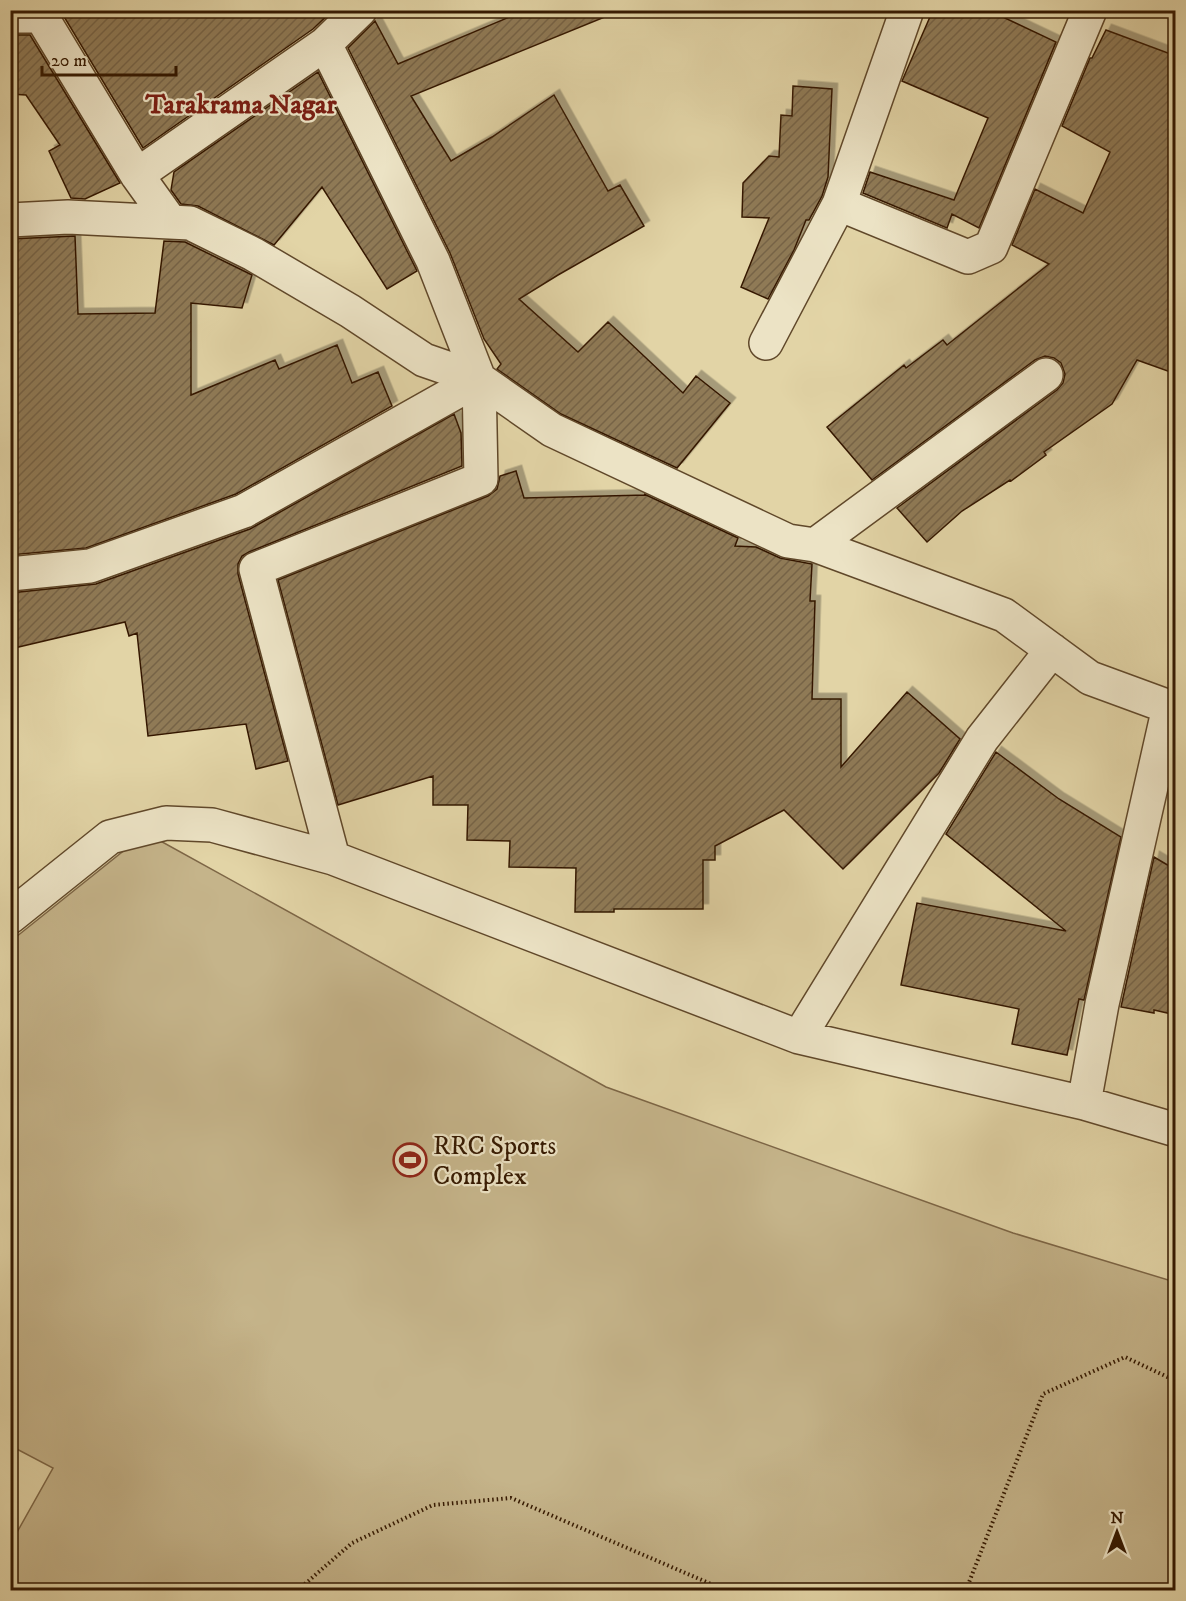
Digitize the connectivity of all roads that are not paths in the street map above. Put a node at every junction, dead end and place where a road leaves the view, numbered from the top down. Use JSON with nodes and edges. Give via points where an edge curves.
{"nodes":[{"id":1,"x":360,"y":10,"type":"edge"},
{"id":2,"x":907,"y":10,"type":"edge"},
{"id":3,"x":1090,"y":10,"type":"edge"},
{"id":4,"x":10,"y":16,"type":"edge"},
{"id":5,"x":325,"y":44,"type":"junction"},
{"id":6,"x":137,"y":175,"type":"junction"},
{"id":7,"x":839,"y":204,"type":"junction"},
{"id":8,"x":10,"y":220,"type":"edge"},
{"id":9,"x":170,"y":222,"type":"junction"},
{"id":10,"x":766,"y":343,"type":"dead end"},
{"id":11,"x":1046,"y":375,"type":"dead end"},
{"id":12,"x":479,"y":380,"type":"junction"},
{"id":13,"x":814,"y":545,"type":"junction"},
{"id":14,"x":10,"y":574,"type":"edge"},
{"id":15,"x":1052,"y":650,"type":"junction"},
{"id":16,"x":333,"y":858,"type":"junction"},
{"id":17,"x":10,"y":916,"type":"edge"},
{"id":18,"x":799,"y":1037,"type":"junction"},
{"id":19,"x":1084,"y":1103,"type":"junction"},
{"id":20,"x":1176,"y":1130,"type":"edge"}],
"edges":[{"from":1,"to":5,"type":"street"},
{"from":2,"to":7,"type":"street"},
{"from":3,"to":7,"type":"street","via":[[991,247],[968,257]]},
{"from":4,"to":6,"type":"street","via":[[41,16]]},
{"from":5,"to":6,"type":"street"},
{"from":5,"to":12,"type":"street","via":[[433,261]]},
{"from":6,"to":9,"type":"street"},
{"from":7,"to":10,"type":"street"},
{"from":8,"to":9,"type":"street","via":[[68,217]]},
{"from":9,"to":12,"type":"street","via":[[190,223],[253,254],[424,360]]},
{"from":11,"to":13,"type":"street"},
{"from":12,"to":13,"type":"street","via":[[552,430],[788,541]]},
{"from":12,"to":14,"type":"street","via":[[244,511],[90,566]]},
{"from":12,"to":16,"type":"street","via":[[481,479],[256,569]]},
{"from":13,"to":15,"type":"street","via":[[1004,615]]},
{"from":15,"to":18,"type":"street","via":[[982,739]]},
{"from":15,"to":19,"type":"street","via":[[1090,678],[1169,707],[1102,1004]]},
{"from":16,"to":17,"type":"street","via":[[212,825],[166,823],[110,837]]},
{"from":16,"to":18,"type":"street"},
{"from":18,"to":19,"type":"street"},
{"from":19,"to":20,"type":"street"}]}
